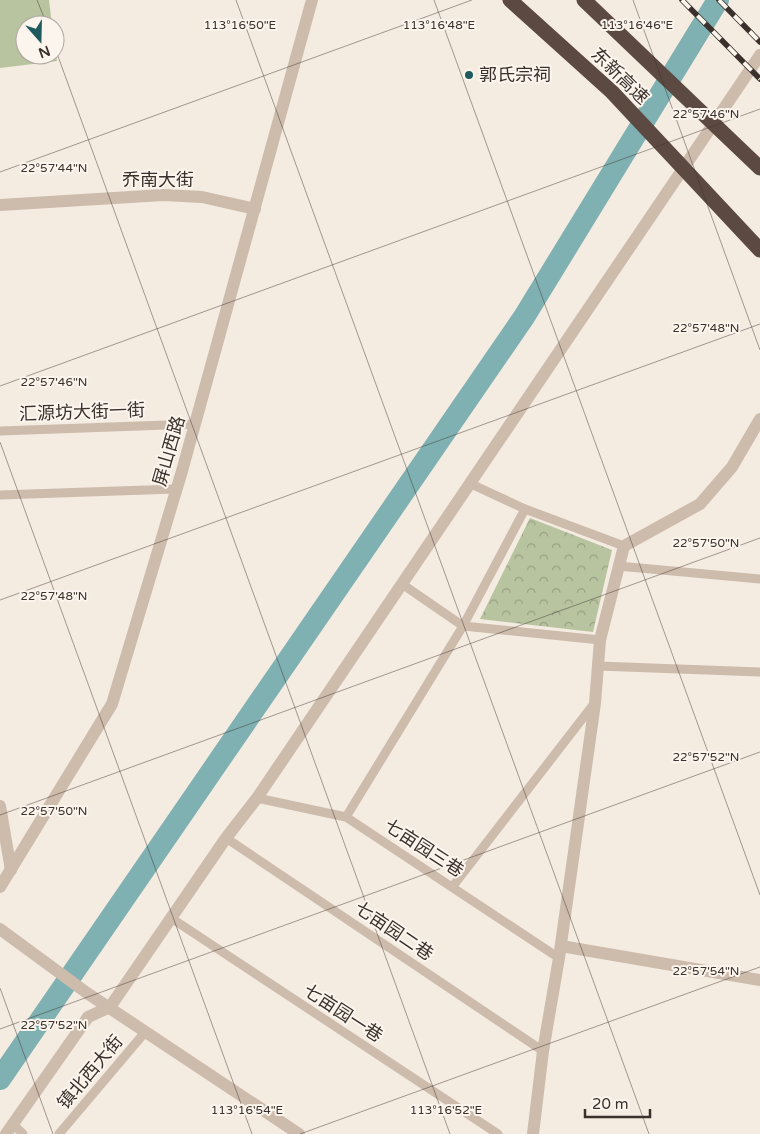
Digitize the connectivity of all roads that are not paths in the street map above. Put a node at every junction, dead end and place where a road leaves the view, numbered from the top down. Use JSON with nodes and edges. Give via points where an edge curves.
{"nodes":[{"id":1,"x":312,"y":0,"type":"edge"},
{"id":2,"x":510,"y":0,"type":"edge"},
{"id":3,"x":584,"y":0,"type":"edge"},
{"id":4,"x":760,"y":55,"type":"edge"},
{"id":5,"x":760,"y":168,"type":"edge"},
{"id":6,"x":0,"y":205,"type":"edge"},
{"id":7,"x":255,"y":209,"type":"junction"},
{"id":8,"x":760,"y":250,"type":"edge"},
{"id":9,"x":760,"y":419,"type":"edge"},
{"id":10,"x":195,"y":424,"type":"junction"},
{"id":11,"x":0,"y":431,"type":"edge"},
{"id":12,"x":470,"y":483,"type":"junction"},
{"id":13,"x":176,"y":489,"type":"junction"},
{"id":14,"x":0,"y":495,"type":"edge"},
{"id":15,"x":525,"y":509,"type":"junction"},
{"id":16,"x":624,"y":546,"type":"junction"},
{"id":17,"x":618,"y":566,"type":"junction"},
{"id":18,"x":760,"y":579,"type":"edge"},
{"id":19,"x":402,"y":584,"type":"junction"},
{"id":20,"x":463,"y":626,"type":"junction"},
{"id":21,"x":600,"y":640,"type":"junction"},
{"id":22,"x":598,"y":666,"type":"junction"},
{"id":23,"x":760,"y":672,"type":"edge"},
{"id":24,"x":595,"y":703,"type":"junction"},
{"id":25,"x":257,"y":798,"type":"junction"},
{"id":26,"x":0,"y":806,"type":"edge"},
{"id":27,"x":346,"y":817,"type":"junction"},
{"id":28,"x":226,"y":838,"type":"junction"},
{"id":29,"x":11,"y":870,"type":"junction"},
{"id":30,"x":453,"y":886,"type":"junction"},
{"id":31,"x":0,"y":887,"type":"edge"},
{"id":32,"x":171,"y":918,"type":"junction"},
{"id":33,"x":0,"y":929,"type":"edge"},
{"id":34,"x":560,"y":952,"type":"junction"},
{"id":35,"x":760,"y":980,"type":"edge"},
{"id":36,"x":110,"y":1007,"type":"junction"},
{"id":37,"x":146,"y":1031,"type":"junction"},
{"id":38,"x":543,"y":1051,"type":"junction"},
{"id":39,"x":9,"y":1129,"type":"edge"},
{"id":40,"x":23,"y":1134,"type":"edge"},
{"id":41,"x":59,"y":1134,"type":"edge"},
{"id":42,"x":298,"y":1134,"type":"edge"},
{"id":43,"x":498,"y":1134,"type":"edge"},
{"id":44,"x":533,"y":1134,"type":"edge"}],
"edges":[{"from":1,"to":7,"type":"street","name":"屏山西路"},
{"from":2,"to":8,"type":"highway","name":"东新高速","bridge":true,"via":[[612,92]]},
{"from":3,"to":5,"type":"highway","name":"东新高速","bridge":true},
{"from":4,"to":12,"type":"street"},
{"from":6,"to":7,"type":"street","name":"乔南大街","via":[[163,195],[202,197]]},
{"from":7,"to":10,"type":"street","name":"屏山西路"},
{"from":9,"to":16,"type":"street","via":[[732,467],[700,504]]},
{"from":10,"to":11,"type":"lane","name":"汇源坊大街一街"},
{"from":10,"to":13,"type":"street","name":"屏山西路"},
{"from":12,"to":15,"type":"lane"},
{"from":12,"to":19,"type":"street"},
{"from":13,"to":14,"type":"lane"},
{"from":13,"to":29,"type":"street","name":"屏山西路","via":[[112,704]]},
{"from":15,"to":16,"type":"lane"},
{"from":15,"to":20,"type":"lane"},
{"from":16,"to":17,"type":"street"},
{"from":17,"to":18,"type":"lane"},
{"from":17,"to":21,"type":"street"},
{"from":19,"to":20,"type":"lane"},
{"from":19,"to":25,"type":"street"},
{"from":20,"to":21,"type":"lane"},
{"from":20,"to":27,"type":"lane"},
{"from":21,"to":22,"type":"street"},
{"from":22,"to":23,"type":"lane"},
{"from":22,"to":24,"type":"street"},
{"from":24,"to":30,"type":"lane"},
{"from":24,"to":34,"type":"street"},
{"from":25,"to":27,"type":"lane","name":"七亩园三巷"},
{"from":25,"to":28,"type":"street"},
{"from":26,"to":29,"type":"street"},
{"from":27,"to":30,"type":"lane","name":"七亩园三巷"},
{"from":28,"to":32,"type":"street"},
{"from":28,"to":38,"type":"lane","name":"七亩园二巷"},
{"from":29,"to":31,"type":"street","name":"屏山西路"},
{"from":30,"to":34,"type":"lane","name":"七亩园三巷"},
{"from":32,"to":36,"type":"street"},
{"from":32,"to":43,"type":"lane","name":"七亩园一巷"},
{"from":33,"to":36,"type":"street"},
{"from":34,"to":35,"type":"street"},
{"from":34,"to":38,"type":"street"},
{"from":36,"to":37,"type":"street"},
{"from":36,"to":39,"type":"street","via":[[88,1017]]},
{"from":37,"to":41,"type":"lane","name":"镇北西大街"},
{"from":37,"to":42,"type":"street"},
{"from":38,"to":44,"type":"street"},
{"from":39,"to":40,"type":"lane"}]}
